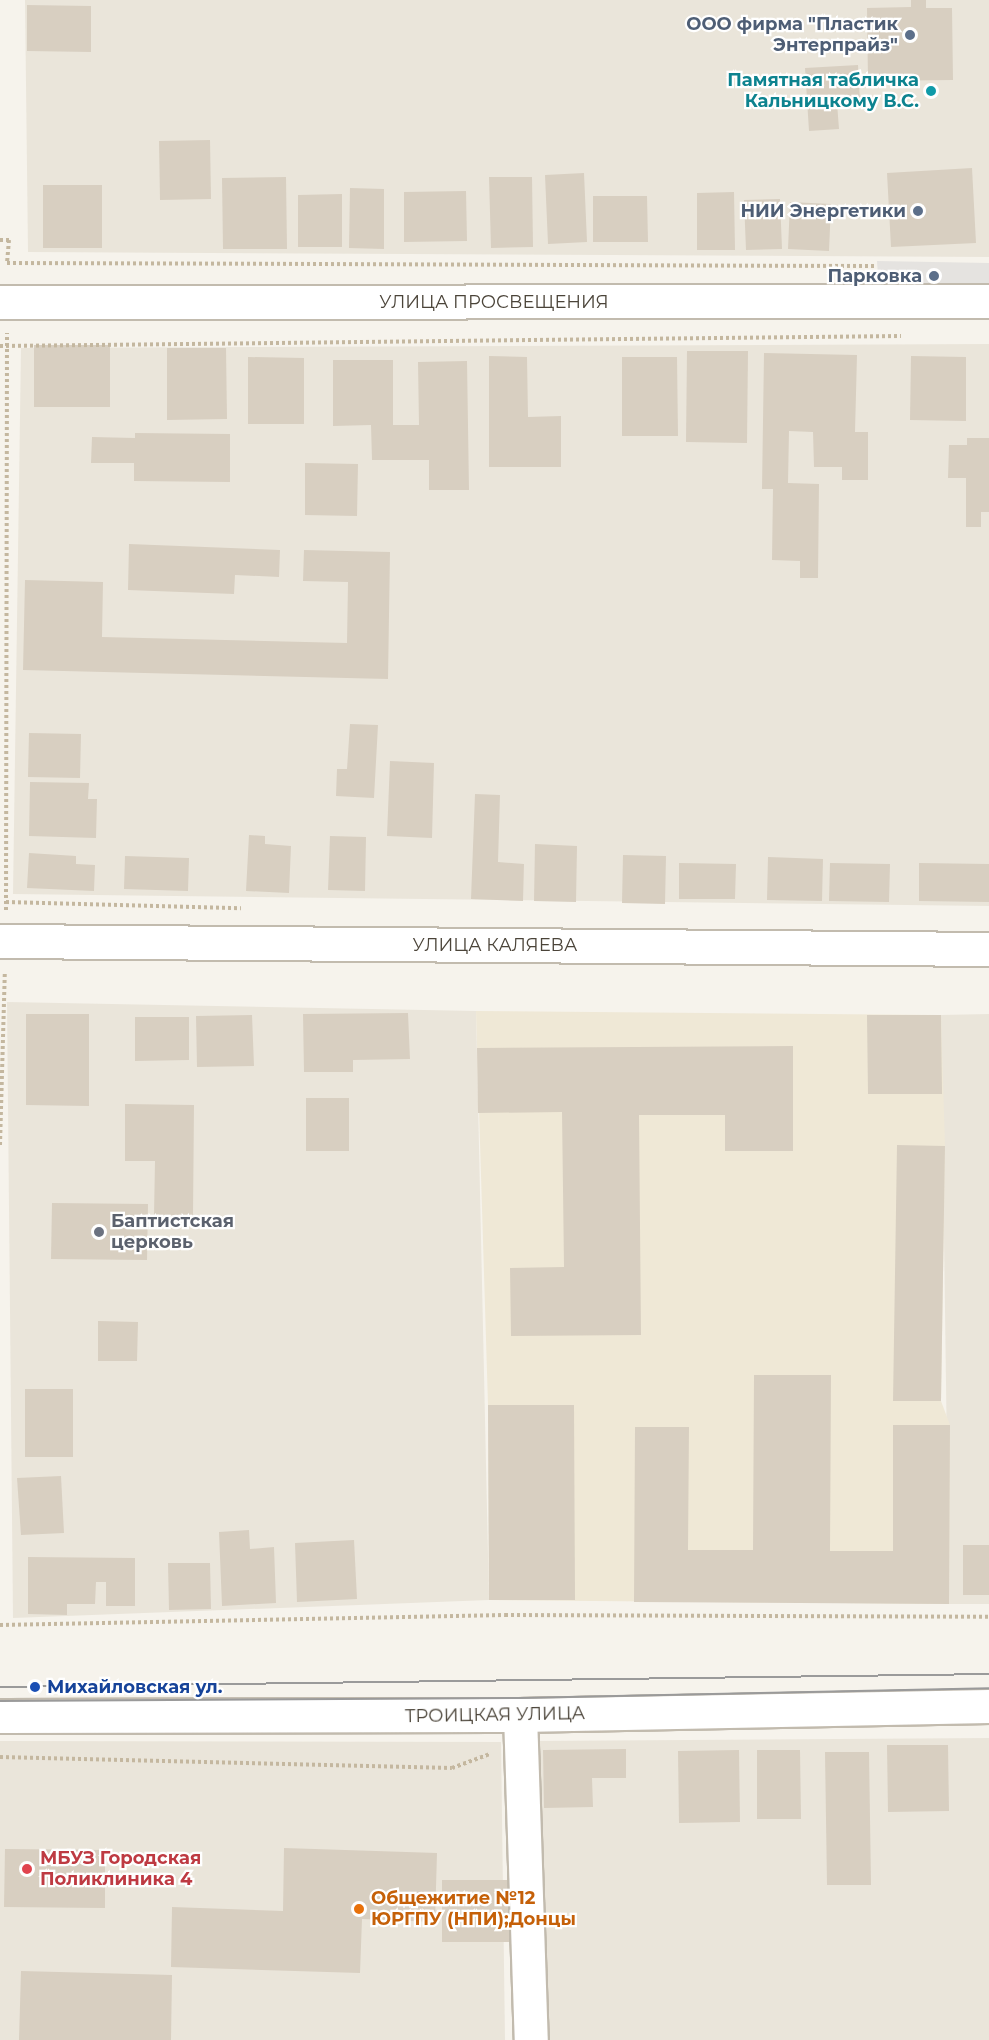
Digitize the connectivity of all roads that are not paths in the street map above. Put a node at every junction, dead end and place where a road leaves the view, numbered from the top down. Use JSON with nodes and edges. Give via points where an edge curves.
{"nodes":[{"id":1,"x":4,"y":302,"type":"edge"},
{"id":2,"x":989,"y":302,"type":"edge"},
{"id":3,"x":3,"y":941,"type":"edge"},
{"id":4,"x":989,"y":949,"type":"edge"},
{"id":5,"x":989,"y":1706,"type":"edge"},
{"id":6,"x":520,"y":1715,"type":"junction"},
{"id":7,"x":0,"y":1716,"type":"edge"},
{"id":8,"x":531,"y":2040,"type":"edge"}],
"edges":[{"from":1,"to":2,"type":"street","name":"УЛИЦА ПРОСВЕЩЕНИЯ"},
{"from":3,"to":4,"type":"street","name":"УЛИЦА КАЛЯЕВА"},
{"from":5,"to":6,"type":"street","name":"ТРОИЦКАЯ УЛИЦА"},
{"from":6,"to":7,"type":"street","name":"ТРОИЦКАЯ УЛИЦА"},
{"from":6,"to":8,"type":"street"}]}
